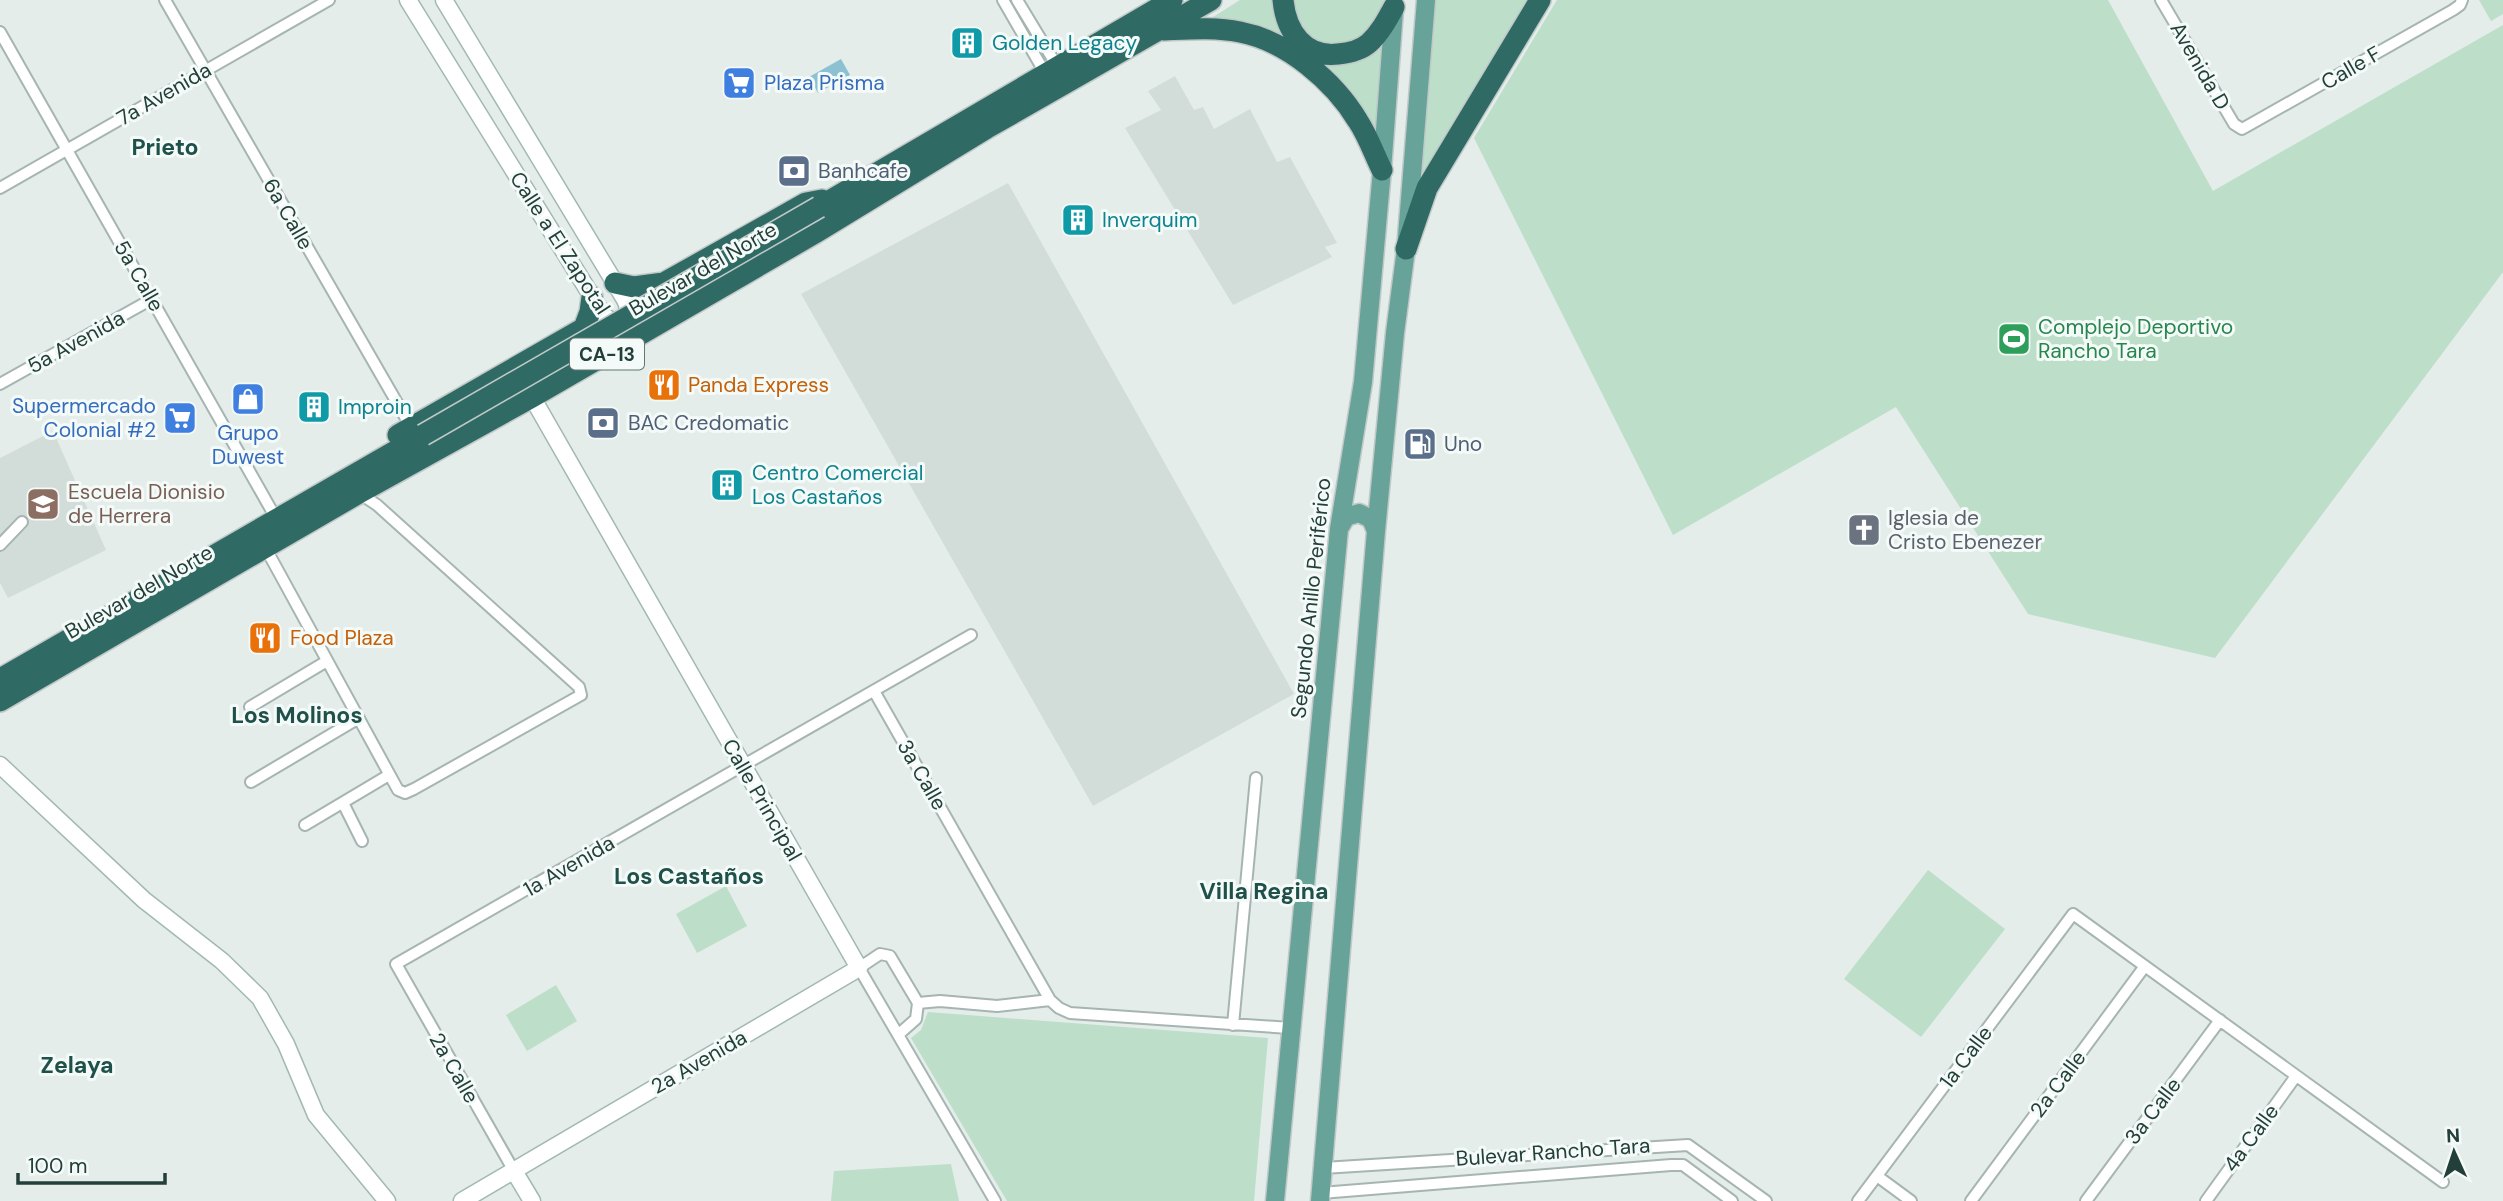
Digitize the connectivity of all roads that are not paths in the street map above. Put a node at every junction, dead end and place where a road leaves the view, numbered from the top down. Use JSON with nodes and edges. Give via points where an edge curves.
{"nodes":[{"id":1,"x":165,"y":0,"type":"edge"},
{"id":2,"x":329,"y":0,"type":"edge"},
{"id":3,"x":408,"y":0,"type":"edge"},
{"id":4,"x":444,"y":0,"type":"edge"},
{"id":5,"x":1003,"y":0,"type":"edge"},
{"id":6,"x":1017,"y":0,"type":"edge"},
{"id":7,"x":1172,"y":0,"type":"edge"},
{"id":8,"x":1211,"y":0,"type":"edge"},
{"id":9,"x":1283,"y":0,"type":"edge"},
{"id":10,"x":1426,"y":0,"type":"edge"},
{"id":11,"x":1540,"y":0,"type":"edge"},
{"id":12,"x":2161,"y":0,"type":"edge"},
{"id":13,"x":2461,"y":3,"type":"edge"},
{"id":14,"x":1394,"y":4,"type":"edge"},
{"id":15,"x":1158,"y":30,"type":"junction"},
{"id":16,"x":2,"y":40,"type":"edge"},
{"id":17,"x":1051,"y":70,"type":"junction"},
{"id":18,"x":205,"y":71,"type":"junction"},
{"id":19,"x":2242,"y":129,"type":"joint"},
{"id":20,"x":67,"y":149,"type":"junction"},
{"id":21,"x":1382,"y":170,"type":"junction"},
{"id":22,"x":0,"y":188,"type":"edge"},
{"id":23,"x":826,"y":202,"type":"junction"},
{"id":24,"x":807,"y":236,"type":"junction"},
{"id":25,"x":1406,"y":249,"type":"junction"},
{"id":26,"x":615,"y":283,"type":"junction"},
{"id":27,"x":647,"y":287,"type":"junction"},
{"id":28,"x":592,"y":297,"type":"junction"},
{"id":29,"x":152,"y":299,"type":"junction"},
{"id":30,"x":656,"y":317,"type":"junction"},
{"id":31,"x":584,"y":328,"type":"junction"},
{"id":32,"x":629,"y":332,"type":"junction"},
{"id":33,"x":606,"y":345,"type":"junction"},
{"id":34,"x":0,"y":384,"type":"edge"},
{"id":35,"x":532,"y":397,"type":"junction"},
{"id":36,"x":417,"y":431,"type":"junction"},
{"id":37,"x":413,"y":463,"type":"junction"},
{"id":38,"x":353,"y":486,"type":"junction"},
{"id":39,"x":277,"y":520,"type":"junction"},
{"id":40,"x":22,"y":522,"type":"dead end"},
{"id":41,"x":1339,"y":529,"type":"junction"},
{"id":42,"x":1376,"y":531,"type":"junction"},
{"id":43,"x":0,"y":545,"type":"edge"},
{"id":44,"x":265,"y":547,"type":"junction"},
{"id":45,"x":971,"y":635,"type":"dead end"},
{"id":46,"x":327,"y":662,"type":"junction"},
{"id":47,"x":2,"y":672,"type":"edge"},
{"id":48,"x":874,"y":691,"type":"junction"},
{"id":49,"x":0,"y":701,"type":"edge"},
{"id":50,"x":250,"y":706,"type":"dead end"},
{"id":51,"x":359,"y":718,"type":"junction"},
{"id":52,"x":0,"y":765,"type":"edge"},
{"id":53,"x":742,"y":767,"type":"junction"},
{"id":54,"x":389,"y":775,"type":"junction"},
{"id":55,"x":1256,"y":778,"type":"dead end"},
{"id":56,"x":251,"y":782,"type":"dead end"},
{"id":57,"x":343,"y":803,"type":"junction"},
{"id":58,"x":305,"y":825,"type":"dead end"},
{"id":59,"x":362,"y":841,"type":"dead end"},
{"id":60,"x":396,"y":964,"type":"joint"},
{"id":61,"x":2145,"y":966,"type":"junction"},
{"id":62,"x":859,"y":968,"type":"junction"},
{"id":63,"x":1050,"y":1000,"type":"junction"},
{"id":64,"x":918,"y":1003,"type":"junction"},
{"id":65,"x":2220,"y":1020,"type":"junction"},
{"id":66,"x":1233,"y":1025,"type":"junction"},
{"id":67,"x":1290,"y":1028,"type":"junction"},
{"id":68,"x":899,"y":1034,"type":"junction"},
{"id":69,"x":2296,"y":1076,"type":"junction"},
{"id":70,"x":1653,"y":1145,"type":"junction"},
{"id":71,"x":1654,"y":1166,"type":"junction"},
{"id":72,"x":1323,"y":1168,"type":"junction"},
{"id":73,"x":514,"y":1171,"type":"junction"},
{"id":74,"x":1877,"y":1176,"type":"junction"},
{"id":75,"x":2443,"y":1182,"type":"dead end"},
{"id":76,"x":1321,"y":1197,"type":"edge"},
{"id":77,"x":387,"y":1201,"type":"edge"},
{"id":78,"x":462,"y":1201,"type":"edge"},
{"id":79,"x":532,"y":1201,"type":"edge"},
{"id":80,"x":995,"y":1201,"type":"edge"},
{"id":81,"x":1275,"y":1201,"type":"edge"},
{"id":82,"x":1732,"y":1201,"type":"edge"},
{"id":83,"x":1766,"y":1201,"type":"edge"},
{"id":84,"x":1858,"y":1201,"type":"edge"},
{"id":85,"x":1911,"y":1201,"type":"edge"},
{"id":86,"x":1971,"y":1201,"type":"edge"},
{"id":87,"x":2086,"y":1201,"type":"edge"},
{"id":88,"x":2206,"y":1201,"type":"edge"}],
"edges":[{"from":1,"to":18,"type":"street","name":"6a Calle"},
{"from":2,"to":18,"type":"street","name":"7a Avenida"},
{"from":3,"to":28,"type":"street","name":"Calle a El Zapotal"},
{"from":4,"to":26,"type":"street","name":"Calle a El Zapotal"},
{"from":5,"to":17,"type":"street"},
{"from":6,"to":17,"type":"street"},
{"from":7,"to":17,"type":"highway","name":"Bulevar del Norte","number":"CA-13"},
{"from":8,"to":15,"type":"highway","name":"Bulevar del Norte","number":"CA-13"},
{"from":9,"to":14,"type":"highway","via":[[1293,35],[1311,51],[1329,55],[1351,53],[1368,45],[1384,27]]},
{"from":10,"to":25,"type":"main road"},
{"from":11,"to":25,"type":"highway","via":[[1427,188]]},
{"from":12,"to":19,"type":"street","name":"Avenida D","via":[[2234,124]]},
{"from":13,"to":19,"type":"street","name":"Calle F"},
{"from":14,"to":21,"type":"main road","name":"Segundo Anillo Periférico"},
{"from":15,"to":21,"type":"highway","via":[[1242,32],[1311,66],[1358,121]]},
{"from":15,"to":24,"type":"highway","name":"Bulevar del Norte","number":"CA-13"},
{"from":16,"to":20,"type":"street","name":"5a Calle"},
{"from":17,"to":23,"type":"highway","name":"Bulevar del Norte","number":"CA-13"},
{"from":18,"to":20,"type":"street","name":"7a Avenida"},
{"from":18,"to":36,"type":"street","name":"6a Calle"},
{"from":20,"to":22,"type":"street","name":"7a Avenida"},
{"from":20,"to":29,"type":"street","name":"5a Calle"},
{"from":21,"to":41,"type":"main road","name":"Segundo Anillo Periférico","via":[[1363,382]]},
{"from":23,"to":27,"type":"highway","via":[[806,202],[664,283]]},
{"from":23,"to":36,"type":"highway","name":"Bulevar del Norte","number":"CA-13","bridge":true},
{"from":24,"to":30,"type":"highway"},
{"from":24,"to":35,"type":"highway","name":"Bulevar del Norte","number":"CA-13"},
{"from":25,"to":42,"type":"main road"},
{"from":26,"to":27,"type":"highway"},
{"from":26,"to":32,"type":"street","name":"Calle a El Zapotal","via":[[627,304]]},
{"from":27,"to":30,"type":"highway","via":[[637,305],[642,314]]},
{"from":28,"to":31,"type":"highway"},
{"from":28,"to":32,"type":"street","name":"Calle a El Zapotal","via":[[604,316]]},
{"from":29,"to":34,"type":"street","name":"5a Avenida"},
{"from":29,"to":39,"type":"street","name":"5a Calle"},
{"from":30,"to":32,"type":"highway"},
{"from":31,"to":33,"type":"highway","via":[[601,325],[607,334]]},
{"from":31,"to":36,"type":"highway"},
{"from":32,"to":33,"type":"highway"},
{"from":33,"to":37,"type":"highway","via":[[419,454]]},
{"from":35,"to":37,"type":"highway","name":"Bulevar del Norte","number":"CA-13"},
{"from":35,"to":53,"type":"street","name":"Calle Principal"},
{"from":36,"to":38,"type":"highway","name":"Bulevar del Norte","number":"CA-13"},
{"from":37,"to":38,"type":"highway","name":"Bulevar del Norte","number":"CA-13"},
{"from":38,"to":39,"type":"highway","name":"Bulevar del Norte","number":"CA-13"},
{"from":38,"to":44,"type":"highway","name":"Bulevar del Norte","number":"CA-13"},
{"from":38,"to":54,"type":"street","via":[[581,693],[405,793]]},
{"from":39,"to":47,"type":"highway","name":"Bulevar del Norte","number":"CA-13"},
{"from":40,"to":43,"type":"street"},
{"from":41,"to":42,"type":"main road","via":[[1346,517],[1359,513],[1371,519]]},
{"from":41,"to":67,"type":"main road","name":"Segundo Anillo Periférico"},
{"from":42,"to":72,"type":"main road"},
{"from":44,"to":46,"type":"street"},
{"from":44,"to":49,"type":"highway","name":"Bulevar del Norte","number":"CA-13"},
{"from":45,"to":48,"type":"street","name":"1a Avenida"},
{"from":46,"to":50,"type":"street"},
{"from":46,"to":51,"type":"street"},
{"from":48,"to":53,"type":"street","name":"1a Avenida"},
{"from":48,"to":63,"type":"street","name":"3a Calle"},
{"from":51,"to":54,"type":"street"},
{"from":51,"to":56,"type":"street"},
{"from":52,"to":77,"type":"street","via":[[144,900],[222,961],[260,998],[286,1044],[316,1115]]},
{"from":53,"to":60,"type":"street","name":"1a Avenida"},
{"from":53,"to":62,"type":"street","name":"Calle Principal"},
{"from":54,"to":57,"type":"street"},
{"from":55,"to":66,"type":"street"},
{"from":57,"to":58,"type":"street"},
{"from":57,"to":59,"type":"street"},
{"from":60,"to":73,"type":"street","name":"2a Calle"},
{"from":61,"to":65,"type":"street"},
{"from":61,"to":74,"type":"street","name":"1a Calle","via":[[2073,914]]},
{"from":61,"to":86,"type":"street","name":"2a Calle"},
{"from":62,"to":64,"type":"street","name":"2a Avenida","via":[[880,954],[890,956]]},
{"from":62,"to":68,"type":"street","name":"Calle Principal"},
{"from":62,"to":73,"type":"street","name":"2a Avenida"},
{"from":63,"to":64,"type":"street","via":[[997,1006]]},
{"from":63,"to":66,"type":"street","name":"3a Calle","via":[[1070,1013]]},
{"from":64,"to":68,"type":"street","via":[[916,1019]]},
{"from":65,"to":69,"type":"street"},
{"from":65,"to":87,"type":"street","name":"3a Calle"},
{"from":66,"to":67,"type":"street"},
{"from":67,"to":81,"type":"main road","name":"Segundo Anillo Periférico"},
{"from":68,"to":80,"type":"street","name":"Calle Principal"},
{"from":69,"to":75,"type":"street"},
{"from":69,"to":88,"type":"street","name":"4a Calle"},
{"from":70,"to":71,"type":"street"},
{"from":70,"to":72,"type":"street","name":"Bulevar Rancho Tara"},
{"from":70,"to":83,"type":"street","name":"Bulevar Rancho Tara","via":[[1688,1145]]},
{"from":71,"to":76,"type":"street","name":"Bulevar Rancho Tara"},
{"from":71,"to":82,"type":"street","name":"Bulevar Rancho Tara","via":[[1683,1165]]},
{"from":72,"to":76,"type":"main road"},
{"from":73,"to":78,"type":"street","name":"2a Avenida"},
{"from":73,"to":79,"type":"street"},
{"from":74,"to":84,"type":"street","name":"1a Calle"},
{"from":74,"to":85,"type":"street"}]}
